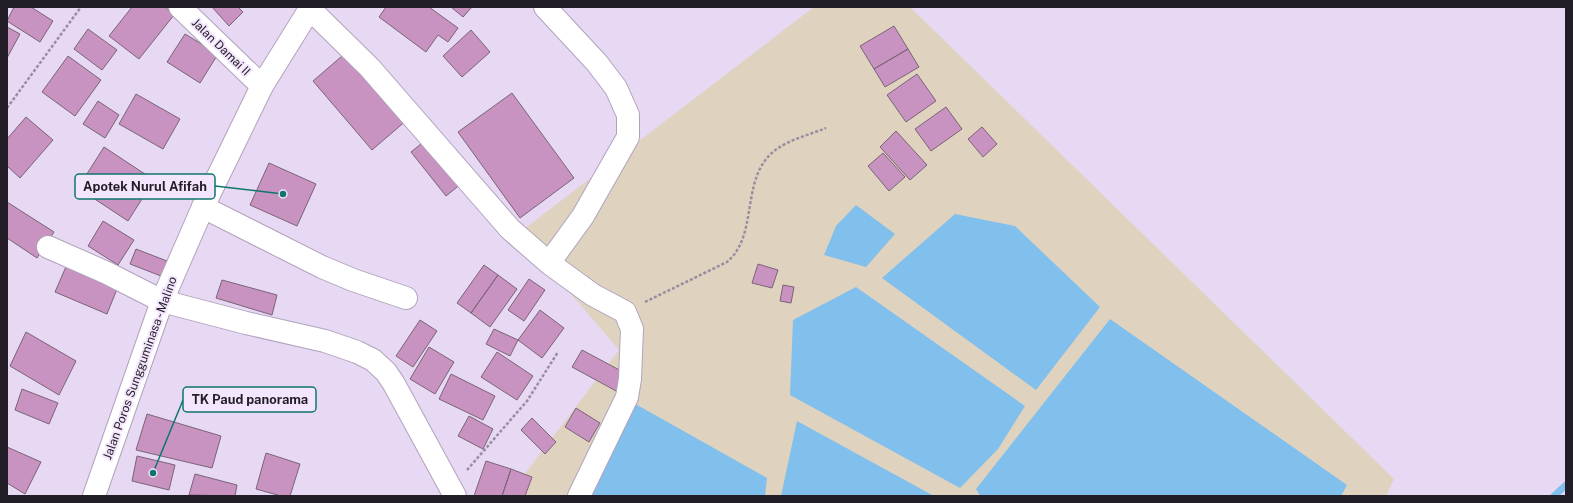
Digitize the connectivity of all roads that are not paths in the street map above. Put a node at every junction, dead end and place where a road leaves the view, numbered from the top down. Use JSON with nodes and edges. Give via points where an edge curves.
{"nodes":[{"id":1,"x":180,"y":7,"type":"edge"},
{"id":2,"x":545,"y":7,"type":"edge"},
{"id":3,"x":311,"y":8,"type":"edge"},
{"id":4,"x":262,"y":86,"type":"junction"},
{"id":5,"x":203,"y":208,"type":"junction"},
{"id":6,"x":48,"y":247,"type":"dead end"},
{"id":7,"x":549,"y":263,"type":"junction"},
{"id":8,"x":406,"y":298,"type":"dead end"},
{"id":9,"x":162,"y":301,"type":"junction"},
{"id":10,"x":453,"y":491,"type":"edge"},
{"id":11,"x":94,"y":496,"type":"edge"},
{"id":12,"x":579,"y":496,"type":"edge"}],
"edges":[{"from":1,"to":4,"type":"street","name":"Jalan Damai II"},
{"from":2,"to":7,"type":"street","via":[[597,63],[616,88],[628,114],[628,137],[583,216]]},
{"from":3,"to":4,"type":"street","name":"Jalan Poros Sungguminasa - Malino"},
{"from":3,"to":7,"type":"street","via":[[370,68],[510,229]]},
{"from":4,"to":5,"type":"street","name":"Jalan Poros Sungguminasa - Malino"},
{"from":5,"to":8,"type":"street","via":[[322,267]]},
{"from":5,"to":9,"type":"street","name":"Jalan Poros Sungguminasa - Malino"},
{"from":6,"to":9,"type":"street"},
{"from":7,"to":12,"type":"street","via":[[593,295],[625,312],[632,329],[627,397]]},
{"from":9,"to":10,"type":"street","via":[[325,341],[373,360],[394,384]]},
{"from":9,"to":11,"type":"street","name":"Jalan Poros Sungguminasa - Malino"}]}
